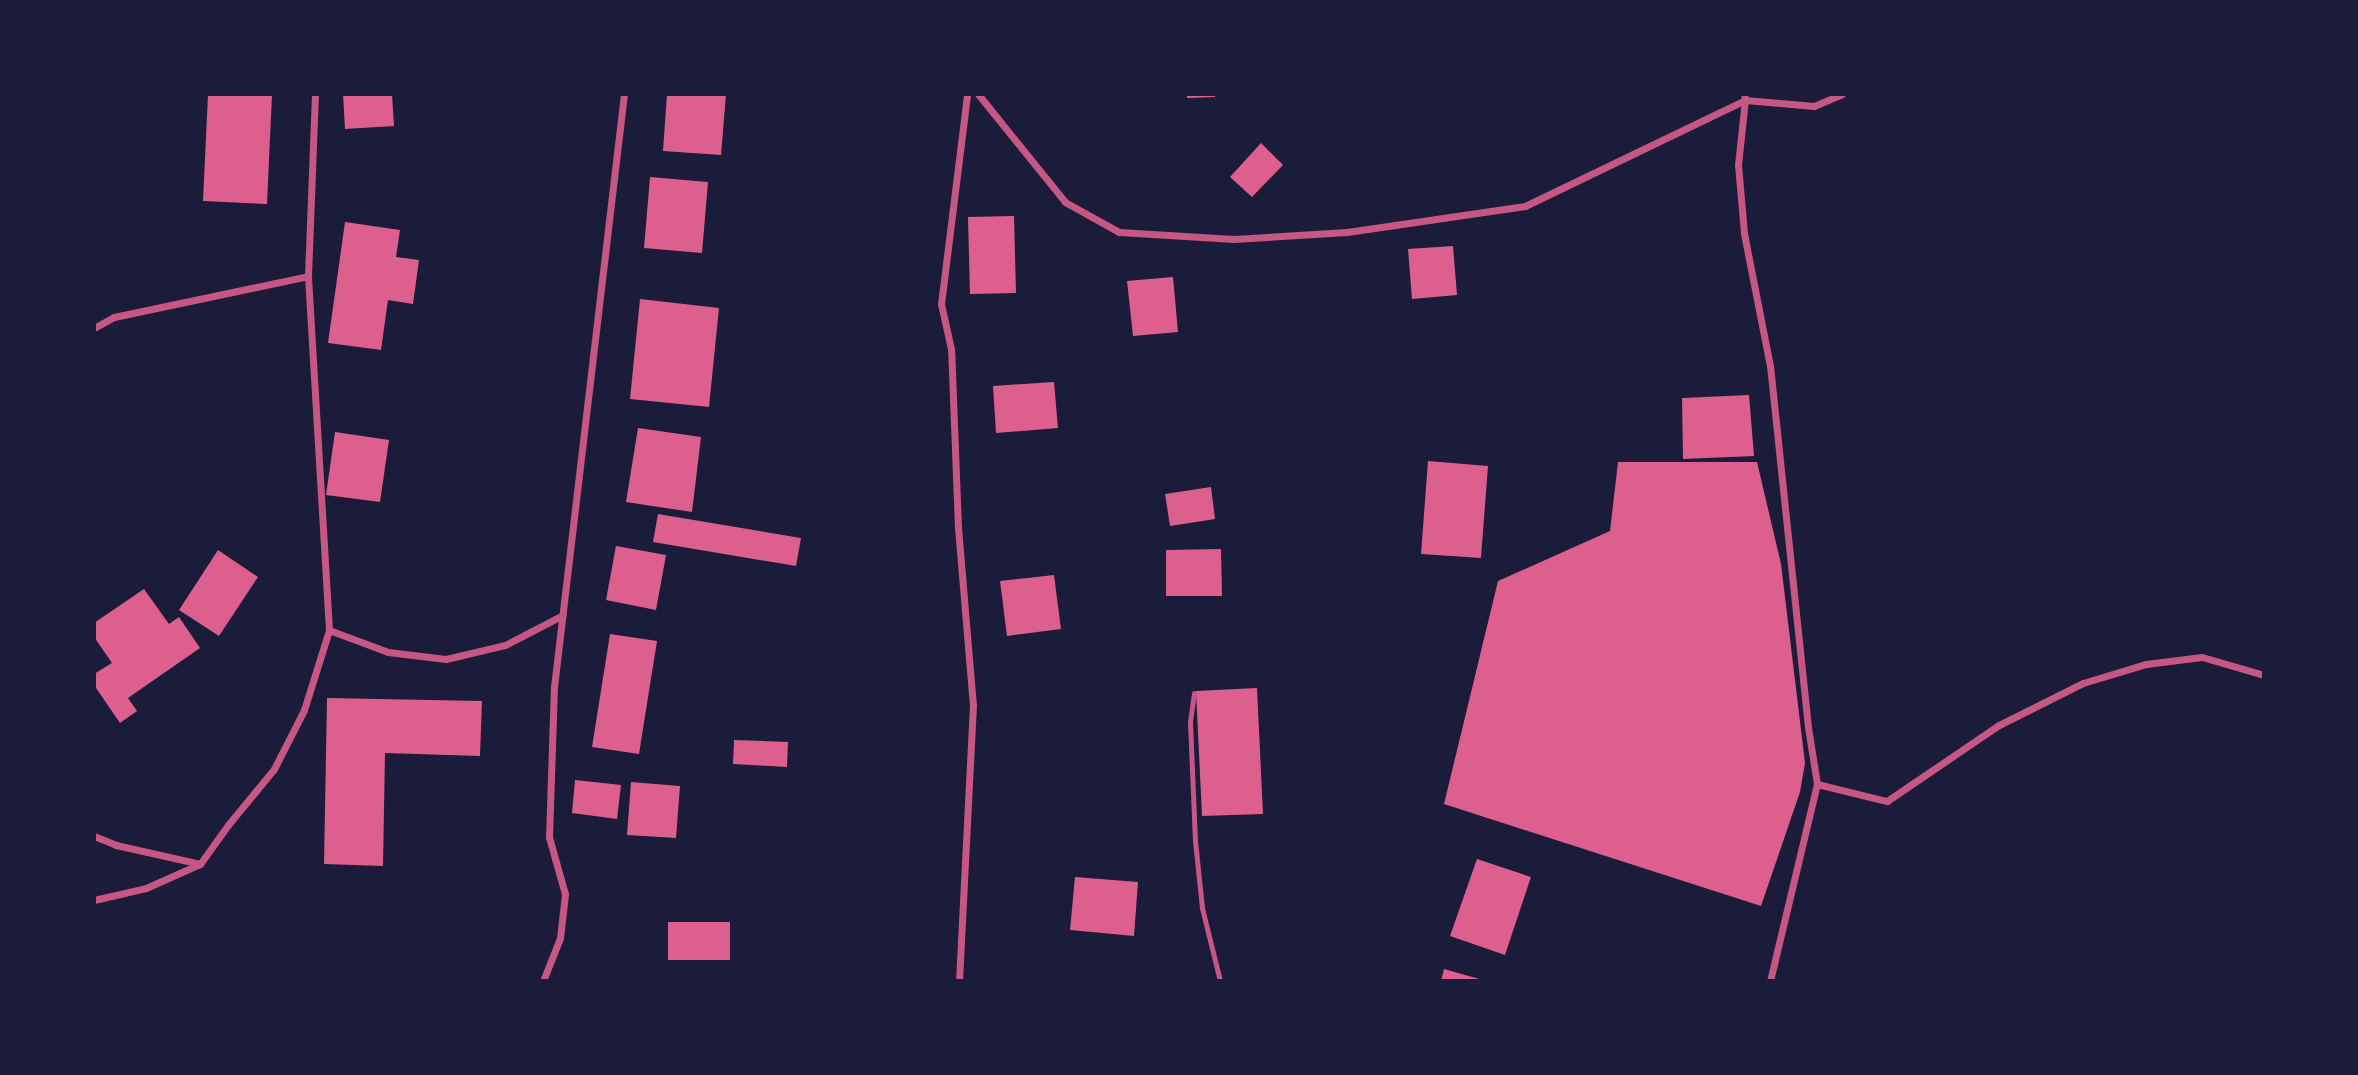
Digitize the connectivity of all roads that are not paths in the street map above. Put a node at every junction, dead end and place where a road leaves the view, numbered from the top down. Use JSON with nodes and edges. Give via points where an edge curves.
{"nodes":[{"id":1,"x":316,"y":94,"type":"edge"},
{"id":2,"x":624,"y":94,"type":"edge"},
{"id":3,"x":967,"y":94,"type":"edge"},
{"id":4,"x":978,"y":94,"type":"edge"},
{"id":5,"x":1842,"y":94,"type":"edge"},
{"id":6,"x":1744,"y":97,"type":"edge"},
{"id":7,"x":309,"y":276,"type":"junction"},
{"id":8,"x":94,"y":328,"type":"edge"},
{"id":9,"x":563,"y":615,"type":"junction"},
{"id":10,"x":329,"y":630,"type":"junction"},
{"id":11,"x":2263,"y":675,"type":"edge"},
{"id":12,"x":1194,"y":693,"type":"dead end"},
{"id":13,"x":1817,"y":784,"type":"junction"},
{"id":14,"x":94,"y":836,"type":"edge"},
{"id":15,"x":200,"y":864,"type":"junction"},
{"id":16,"x":94,"y":900,"type":"edge"},
{"id":17,"x":543,"y":981,"type":"edge"},
{"id":18,"x":959,"y":981,"type":"edge"},
{"id":19,"x":1220,"y":981,"type":"edge"},
{"id":20,"x":1770,"y":981,"type":"edge"}],
"edges":[{"from":1,"to":7,"type":"street"},
{"from":2,"to":9,"type":"street"},
{"from":3,"to":18,"type":"street","via":[[941,304],[951,349],[958,528],[972,706]]},
{"from":4,"to":6,"type":"street","via":[[1065,202],[1119,232],[1234,239],[1347,232],[1525,206]]},
{"from":5,"to":6,"type":"street","via":[[1814,106]]},
{"from":6,"to":13,"type":"street","via":[[1738,165],[1744,233],[1770,366]]},
{"from":7,"to":8,"type":"street","via":[[114,317]]},
{"from":7,"to":10,"type":"street"},
{"from":9,"to":10,"type":"street","via":[[505,645],[446,659],[388,652]]},
{"from":9,"to":17,"type":"street","via":[[554,687],[549,837],[565,894],[560,938]]},
{"from":10,"to":15,"type":"street","via":[[304,709],[274,769]]},
{"from":11,"to":13,"type":"street","via":[[2202,657],[2146,664],[2083,683],[1999,725],[1887,801]]},
{"from":12,"to":19,"type":"lane","via":[[1190,722],[1195,841],[1202,908]]},
{"from":13,"to":20,"type":"street"},
{"from":14,"to":15,"type":"street"},
{"from":15,"to":16,"type":"street","via":[[146,888]]}]}
